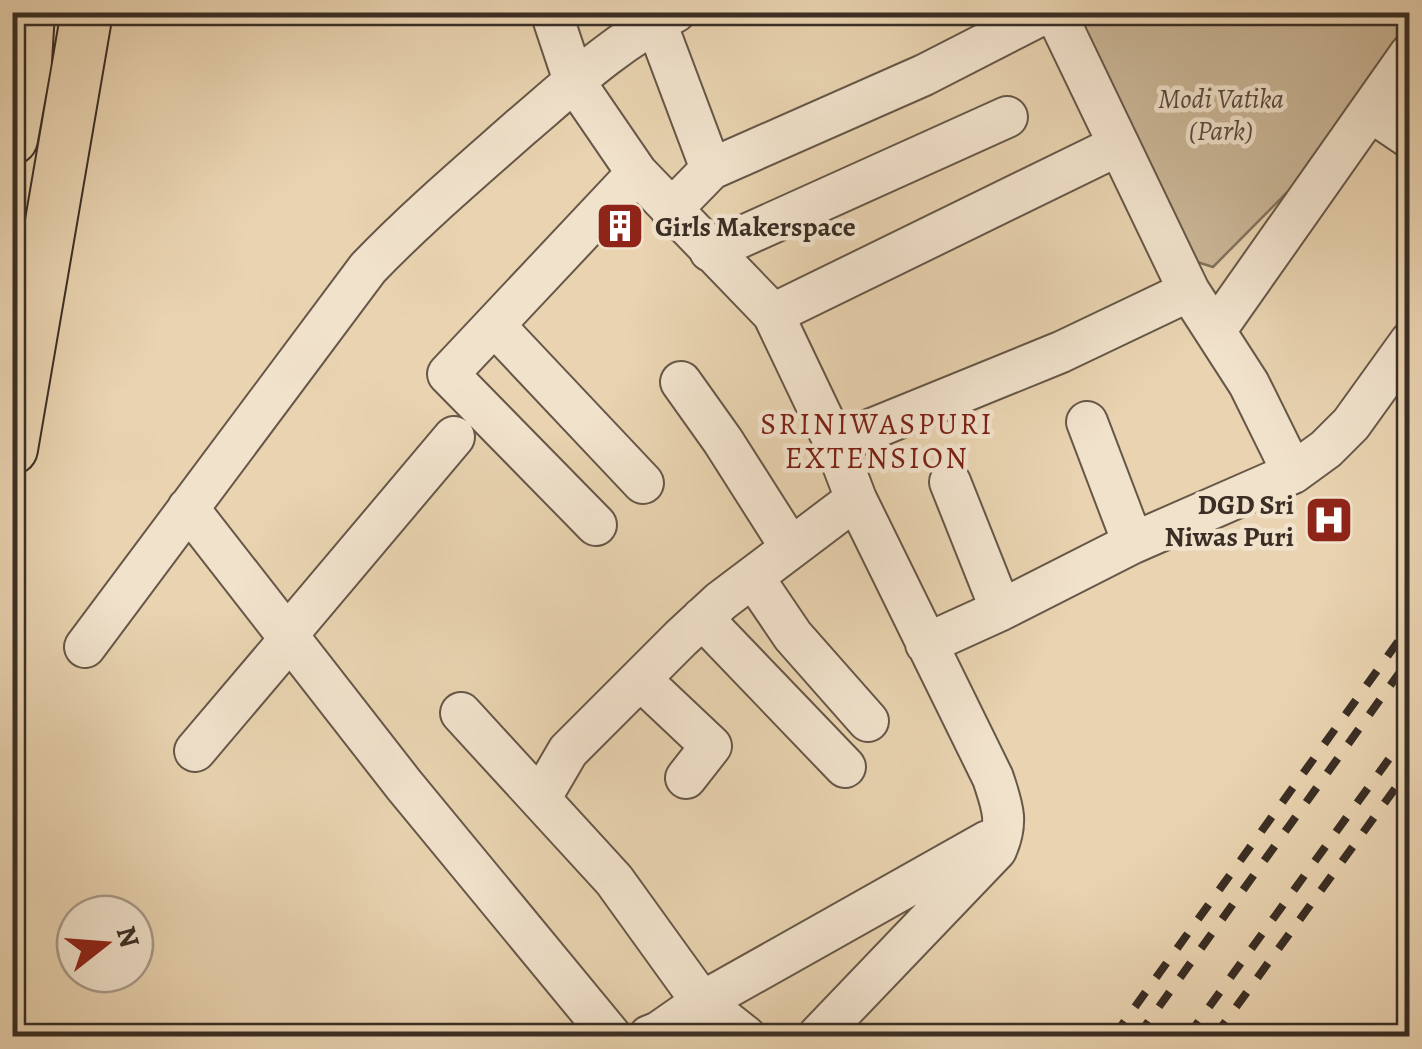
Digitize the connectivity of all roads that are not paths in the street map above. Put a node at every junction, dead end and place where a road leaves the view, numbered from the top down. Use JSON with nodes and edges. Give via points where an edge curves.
{"nodes":[{"id":1,"x":29,"y":12,"type":"edge"},
{"id":2,"x":87,"y":12,"type":"edge"},
{"id":3,"x":551,"y":12,"type":"edge"},
{"id":4,"x":1047,"y":12,"type":"edge"},
{"id":5,"x":1055,"y":12,"type":"edge"},
{"id":6,"x":661,"y":16,"type":"edge"},
{"id":7,"x":1410,"y":54,"type":"edge"},
{"id":8,"x":574,"y":81,"type":"junction"},
{"id":9,"x":1370,"y":111,"type":"junction"},
{"id":10,"x":1008,"y":116,"type":"dead end"},
{"id":11,"x":1410,"y":138,"type":"edge"},
{"id":12,"x":12,"y":139,"type":"edge"},
{"id":13,"x":1119,"y":146,"type":"junction"},
{"id":14,"x":711,"y":169,"type":"junction"},
{"id":15,"x":636,"y":174,"type":"junction"},
{"id":16,"x":671,"y":210,"type":"junction"},
{"id":17,"x":710,"y":251,"type":"junction"},
{"id":18,"x":1189,"y":290,"type":"junction"},
{"id":19,"x":773,"y":314,"type":"junction"},
{"id":20,"x":494,"y":325,"type":"junction"},
{"id":21,"x":1214,"y":331,"type":"junction"},
{"id":22,"x":1410,"y":342,"type":"edge"},
{"id":23,"x":681,"y":382,"type":"dead end"},
{"id":24,"x":1087,"y":422,"type":"dead end"},
{"id":25,"x":454,"y":437,"type":"dead end"},
{"id":26,"x":836,"y":444,"type":"junction"},
{"id":27,"x":12,"y":449,"type":"edge"},
{"id":28,"x":1293,"y":473,"type":"junction"},
{"id":29,"x":950,"y":482,"type":"dead end"},
{"id":30,"x":643,"y":483,"type":"dead end"},
{"id":31,"x":856,"y":498,"type":"junction"},
{"id":32,"x":188,"y":508,"type":"junction"},
{"id":33,"x":596,"y":525,"type":"dead end"},
{"id":34,"x":1133,"y":543,"type":"junction"},
{"id":35,"x":791,"y":548,"type":"junction"},
{"id":36,"x":753,"y":577,"type":"junction"},
{"id":37,"x":1001,"y":610,"type":"junction"},
{"id":38,"x":702,"y":618,"type":"junction"},
{"id":39,"x":289,"y":637,"type":"junction"},
{"id":40,"x":926,"y":644,"type":"junction"},
{"id":41,"x":84,"y":648,"type":"dead end"},
{"id":42,"x":640,"y":679,"type":"junction"},
{"id":43,"x":460,"y":714,"type":"dead end"},
{"id":44,"x":868,"y":721,"type":"dead end"},
{"id":45,"x":195,"y":751,"type":"dead end"},
{"id":46,"x":845,"y":767,"type":"dead end"},
{"id":47,"x":686,"y":778,"type":"dead end"},
{"id":48,"x":540,"y":799,"type":"junction"},
{"id":49,"x":1004,"y":831,"type":"junction"},
{"id":50,"x":702,"y":1002,"type":"junction"},
{"id":51,"x":610,"y":1036,"type":"edge"},
{"id":52,"x":649,"y":1036,"type":"edge"},
{"id":53,"x":745,"y":1036,"type":"edge"},
{"id":54,"x":818,"y":1036,"type":"edge"}],
"edges":[{"from":1,"to":12,"type":"main road"},
{"from":2,"to":27,"type":"main road"},
{"from":3,"to":8,"type":"street"},
{"from":4,"to":14,"type":"street","via":[[924,75]]},
{"from":5,"to":13,"type":"street"},
{"from":6,"to":8,"type":"street"},
{"from":6,"to":14,"type":"street"},
{"from":7,"to":9,"type":"street"},
{"from":8,"to":15,"type":"street"},
{"from":8,"to":32,"type":"street","via":[[368,268]]},
{"from":9,"to":11,"type":"street"},
{"from":9,"to":21,"type":"street"},
{"from":10,"to":17,"type":"street"},
{"from":13,"to":18,"type":"street"},
{"from":13,"to":19,"type":"street"},
{"from":14,"to":16,"type":"street"},
{"from":15,"to":16,"type":"street"},
{"from":15,"to":20,"type":"street"},
{"from":16,"to":17,"type":"street"},
{"from":17,"to":19,"type":"street"},
{"from":18,"to":21,"type":"street"},
{"from":18,"to":26,"type":"street","via":[[1061,352]]},
{"from":19,"to":26,"type":"street"},
{"from":20,"to":30,"type":"street"},
{"from":20,"to":33,"type":"street","via":[[448,374]]},
{"from":21,"to":28,"type":"street"},
{"from":22,"to":28,"type":"street","via":[[1351,424]]},
{"from":23,"to":35,"type":"street"},
{"from":24,"to":34,"type":"street"},
{"from":25,"to":39,"type":"street"},
{"from":26,"to":31,"type":"street"},
{"from":28,"to":34,"type":"street"},
{"from":29,"to":37,"type":"street"},
{"from":31,"to":35,"type":"street"},
{"from":31,"to":40,"type":"street"},
{"from":32,"to":39,"type":"street"},
{"from":32,"to":41,"type":"street"},
{"from":34,"to":37,"type":"street"},
{"from":35,"to":36,"type":"street"},
{"from":36,"to":38,"type":"street"},
{"from":36,"to":44,"type":"street","via":[[793,636]]},
{"from":37,"to":40,"type":"street"},
{"from":38,"to":42,"type":"street"},
{"from":38,"to":46,"type":"street"},
{"from":39,"to":45,"type":"street"},
{"from":39,"to":51,"type":"street"},
{"from":40,"to":49,"type":"street","via":[[993,778]]},
{"from":42,"to":47,"type":"street","via":[[711,746]]},
{"from":42,"to":48,"type":"street","via":[[568,751]]},
{"from":43,"to":48,"type":"street"},
{"from":48,"to":50,"type":"street","via":[[614,880]]},
{"from":49,"to":50,"type":"street"},
{"from":49,"to":54,"type":"street","via":[[996,850]]},
{"from":50,"to":52,"type":"street"},
{"from":50,"to":53,"type":"street"}]}
